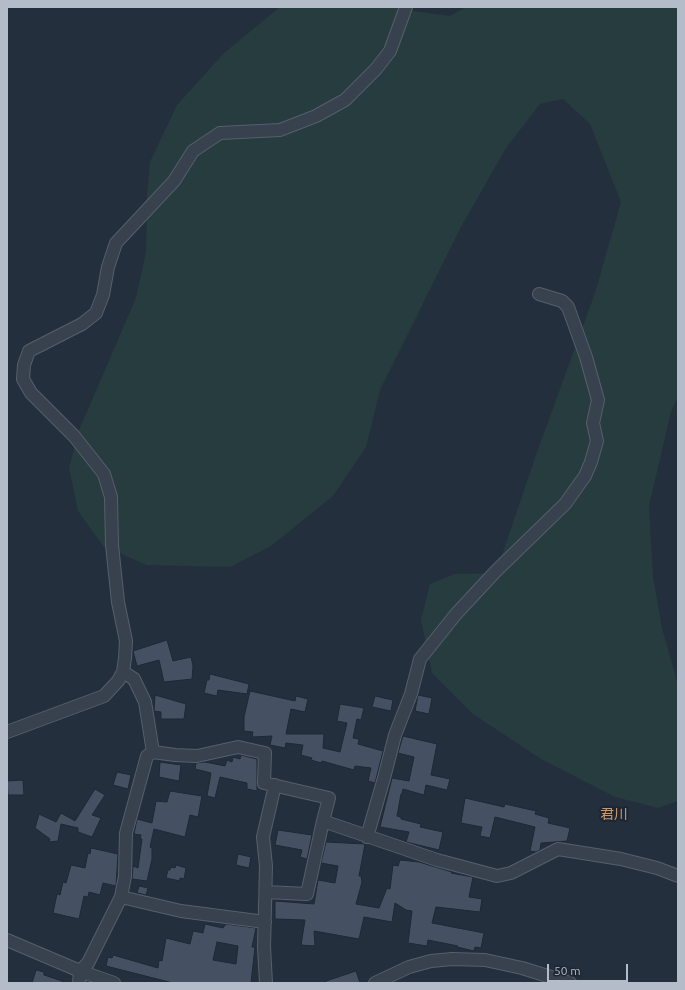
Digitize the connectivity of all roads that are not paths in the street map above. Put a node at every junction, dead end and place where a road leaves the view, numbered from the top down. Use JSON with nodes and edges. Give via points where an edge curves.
{"nodes":[{"id":1,"x":406,"y":7,"type":"edge"},
{"id":2,"x":539,"y":294,"type":"dead end"},
{"id":3,"x":123,"y":672,"type":"junction"},
{"id":4,"x":7,"y":732,"type":"edge"},
{"id":5,"x":153,"y":752,"type":"junction"},
{"id":6,"x":275,"y":786,"type":"junction"},
{"id":7,"x":323,"y":821,"type":"junction"},
{"id":8,"x":367,"y":837,"type":"junction"},
{"id":9,"x":678,"y":876,"type":"edge"},
{"id":10,"x":266,"y":892,"type":"junction"},
{"id":11,"x":121,"y":897,"type":"junction"},
{"id":12,"x":265,"y":922,"type":"junction"},
{"id":13,"x":7,"y":940,"type":"edge"},
{"id":14,"x":80,"y":977,"type":"edge"},
{"id":15,"x":114,"y":983,"type":"edge"},
{"id":16,"x":266,"y":983,"type":"edge"},
{"id":17,"x":375,"y":983,"type":"edge"},
{"id":18,"x":570,"y":983,"type":"edge"}],
"edges":[{"from":1,"to":3,"type":"street","via":[[390,51],[345,100],[316,116],[280,130],[220,133],[193,151],[174,181],[116,243],[96,313],[82,324],[29,351],[24,365],[23,380],[31,393],[74,436],[104,474],[111,497],[112,545],[118,602],[126,641]]},
{"from":2,"to":8,"type":"street","via":[[562,301],[568,307],[586,357],[598,400],[593,423],[597,441],[591,462],[585,476],[565,504],[496,570],[420,659],[411,694],[395,735]]},
{"from":3,"to":4,"type":"street","via":[[104,696]]},
{"from":3,"to":5,"type":"street","via":[[134,679],[145,702]]},
{"from":5,"to":6,"type":"street","via":[[197,756],[238,747],[265,753],[264,782]]},
{"from":5,"to":11,"type":"street","via":[[147,756],[126,833],[125,876]]},
{"from":6,"to":7,"type":"street","via":[[329,798]]},
{"from":6,"to":10,"type":"street","via":[[264,837]]},
{"from":7,"to":8,"type":"street"},
{"from":7,"to":10,"type":"street","via":[[307,894]]},
{"from":8,"to":9,"type":"street","via":[[497,876],[511,873],[558,849],[621,859]]},
{"from":10,"to":12,"type":"street"},
{"from":11,"to":12,"type":"street","via":[[181,911]]},
{"from":11,"to":14,"type":"street"},
{"from":12,"to":16,"type":"street"},
{"from":13,"to":14,"type":"street"},
{"from":14,"to":15,"type":"street"},
{"from":17,"to":18,"type":"street","via":[[409,967],[452,959],[485,960]]}]}
